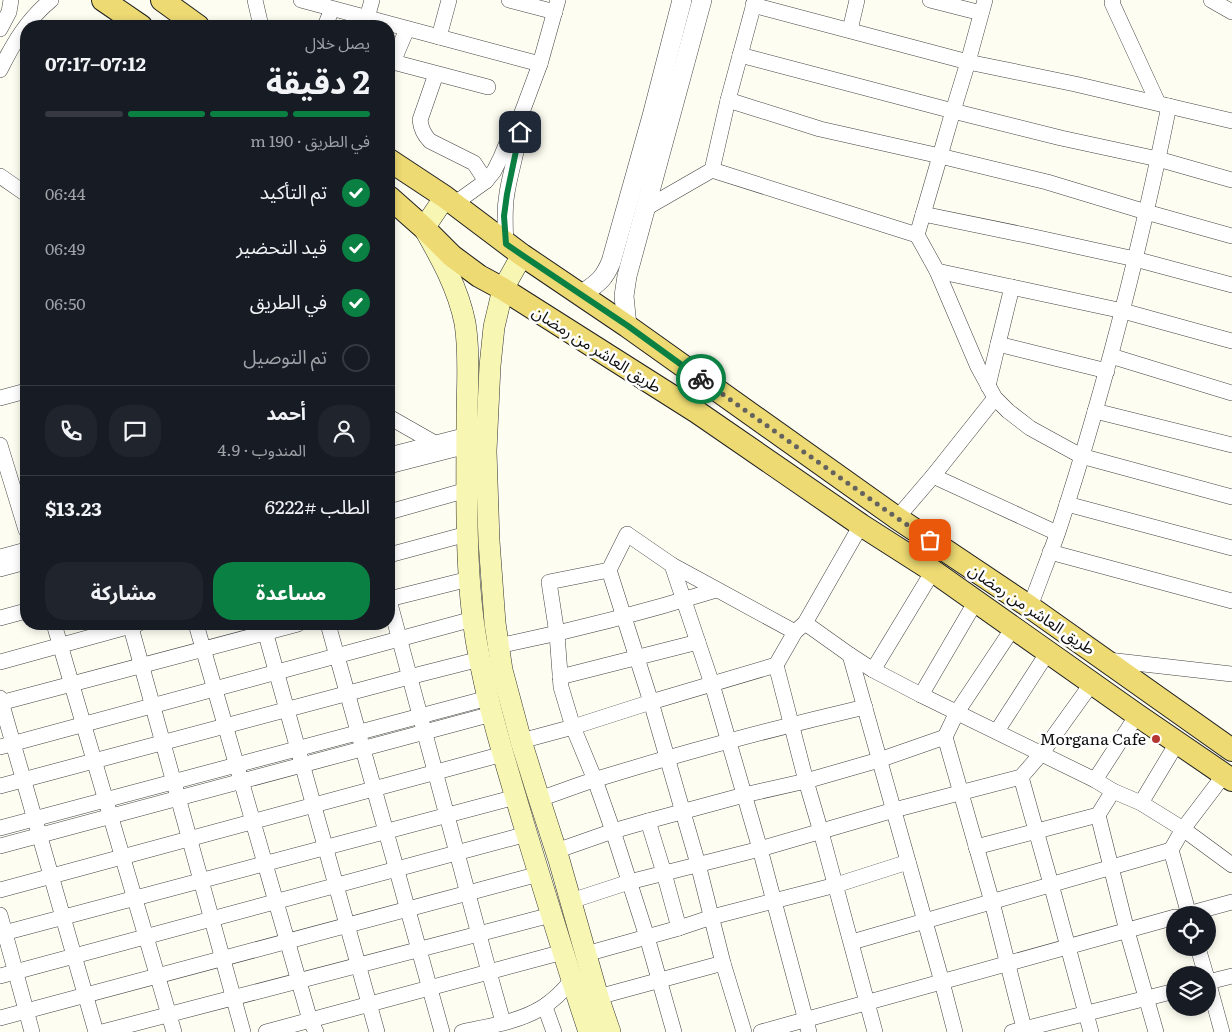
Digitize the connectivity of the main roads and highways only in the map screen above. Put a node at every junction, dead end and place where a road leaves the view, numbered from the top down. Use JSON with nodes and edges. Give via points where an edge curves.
{"nodes":[{"id":1,"x":103,"y":0,"type":"edge"},
{"id":2,"x":162,"y":0,"type":"edge"},
{"id":3,"x":133,"y":20,"type":"edge"},
{"id":4,"x":190,"y":20,"type":"edge"},
{"id":5,"x":395,"y":164,"type":"edge"},
{"id":6,"x":449,"y":201,"type":"junction"},
{"id":7,"x":395,"y":202,"type":"edge"},
{"id":8,"x":424,"y":228,"type":"junction"},
{"id":9,"x":514,"y":249,"type":"junction"},
{"id":10,"x":502,"y":289,"type":"junction"},
{"id":11,"x":1127,"y":674,"type":"junction"},
{"id":12,"x":1139,"y":717,"type":"junction"},
{"id":13,"x":1192,"y":721,"type":"junction"},
{"id":14,"x":1232,"y":750,"type":"edge"},
{"id":15,"x":1199,"y":757,"type":"junction"},
{"id":16,"x":1228,"y":777,"type":"edge"},
{"id":17,"x":589,"y":1032,"type":"edge"},
{"id":18,"x":610,"y":1032,"type":"edge"}],
"edges":[{"from":1,"to":3,"type":"main road"},
{"from":2,"to":4,"type":"main road"},
{"from":5,"to":6,"type":"main road","name":"طريق العاشر من رمضان"},
{"from":6,"to":8,"type":"main road"},
{"from":6,"to":9,"type":"main road","name":"طريق العاشر من رمضان"},
{"from":7,"to":8,"type":"main road","name":"طريق العاشر من رمضان"},
{"from":8,"to":10,"type":"main road","name":"طريق العاشر من رمضان","via":[[452,256]]},
{"from":8,"to":17,"type":"main road","via":[[457,292],[465,324],[468,357],[454,444],[468,490],[469,580],[480,659],[503,754]]},
{"from":9,"to":10,"type":"main road"},
{"from":9,"to":11,"type":"main road","name":"طريق العاشر من رمضان","via":[[628,326],[897,518]]},
{"from":10,"to":12,"type":"main road","name":"طريق العاشر من رمضان","via":[[696,412],[933,571]]},
{"from":10,"to":18,"type":"main road","via":[[490,366],[486,451],[489,541],[498,646],[521,741]]},
{"from":11,"to":12,"type":"main road","via":[[1146,703],[1146,713]]},
{"from":11,"to":13,"type":"main road","name":"طريق العاشر من رمضان"},
{"from":12,"to":15,"type":"main road","name":"طريق العاشر من رمضان"},
{"from":13,"to":14,"type":"main road","name":"طريق العاشر من رمضان"},
{"from":13,"to":15,"type":"main road","via":[[1180,720],[1175,729]]},
{"from":15,"to":16,"type":"main road","name":"طريق العاشر من رمضان"}]}
